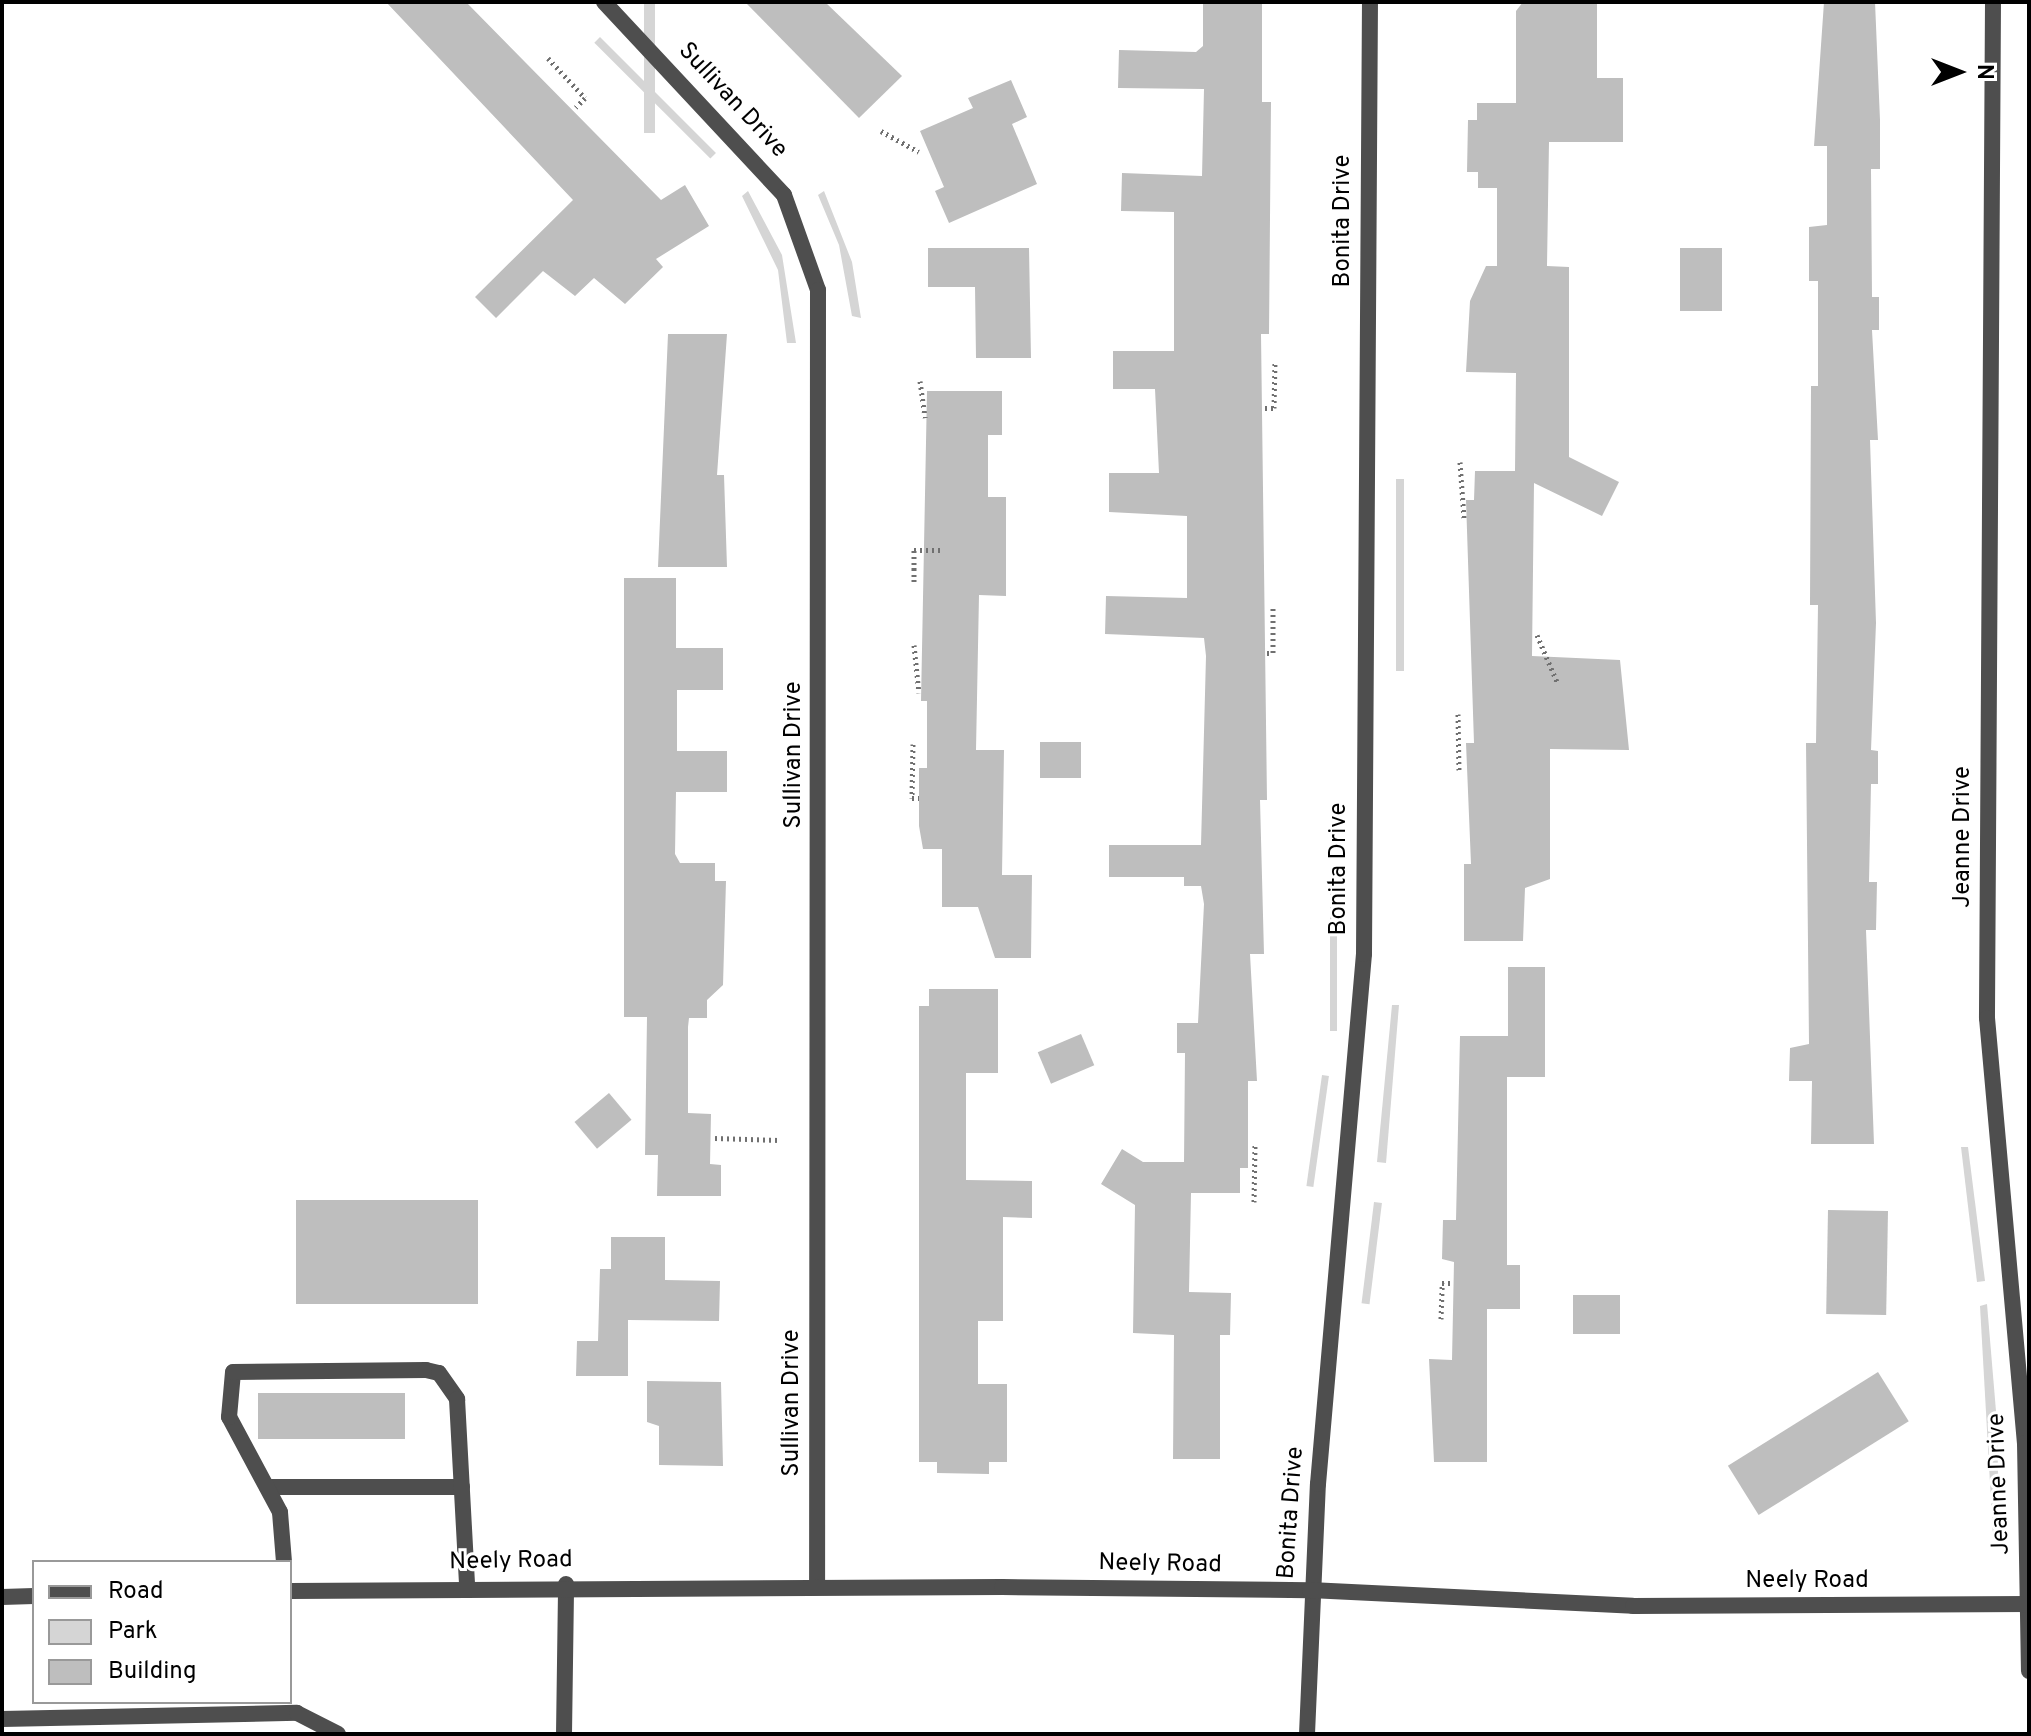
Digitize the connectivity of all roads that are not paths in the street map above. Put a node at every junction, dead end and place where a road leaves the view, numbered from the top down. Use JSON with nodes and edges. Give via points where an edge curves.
{"nodes":[{"id":1,"x":604,"y":2,"type":"edge"},
{"id":2,"x":1370,"y":2,"type":"edge"},
{"id":3,"x":1993,"y":2,"type":"edge"},
{"id":4,"x":267,"y":1487,"type":"junction"},
{"id":5,"x":462,"y":1487,"type":"junction"},
{"id":6,"x":284,"y":1560,"type":"edge"},
{"id":7,"x":566,"y":1584,"type":"junction"},
{"id":8,"x":467,"y":1586,"type":"junction"},
{"id":9,"x":817,"y":1586,"type":"junction"},
{"id":10,"x":1310,"y":1590,"type":"junction"},
{"id":11,"x":292,"y":1591,"type":"edge"},
{"id":12,"x":32,"y":1596,"type":"edge"},
{"id":13,"x":2,"y":1597,"type":"edge"},
{"id":14,"x":2029,"y":1604,"type":"edge"},
{"id":15,"x":2029,"y":1671,"type":"edge"},
{"id":16,"x":2,"y":1719,"type":"edge"},
{"id":17,"x":338,"y":1734,"type":"edge"},
{"id":18,"x":564,"y":1734,"type":"edge"},
{"id":19,"x":1307,"y":1734,"type":"edge"}],
"edges":[{"from":1,"to":9,"type":"street","name":"Sullivan Drive","via":[[784,195],[818,290]]},
{"from":2,"to":10,"type":"street","name":"Bonita Drive","via":[[1363,987]]},
{"from":3,"to":14,"type":"street","name":"Jeanne Drive","via":[[1987,1018],[2024,1429]]},
{"from":4,"to":5,"type":"street"},
{"from":4,"to":5,"type":"street","via":[[229,1417],[233,1372],[251,1367],[439,1373],[457,1399]]},
{"from":4,"to":6,"type":"street","via":[[280,1512]]},
{"from":5,"to":8,"type":"street"},
{"from":7,"to":8,"type":"street","name":"Neely Road"},
{"from":7,"to":9,"type":"street","name":"Neely Road"},
{"from":7,"to":18,"type":"street"},
{"from":8,"to":11,"type":"street","name":"Neely Road"},
{"from":9,"to":10,"type":"street","name":"Neely Road"},
{"from":10,"to":14,"type":"street","name":"Neely Road","via":[[1633,1606]]},
{"from":10,"to":19,"type":"street","name":"Bonita Drive"},
{"from":12,"to":13,"type":"street"},
{"from":14,"to":15,"type":"street","name":"Jeanne Drive"},
{"from":16,"to":17,"type":"street","via":[[297,1713]]}]}
